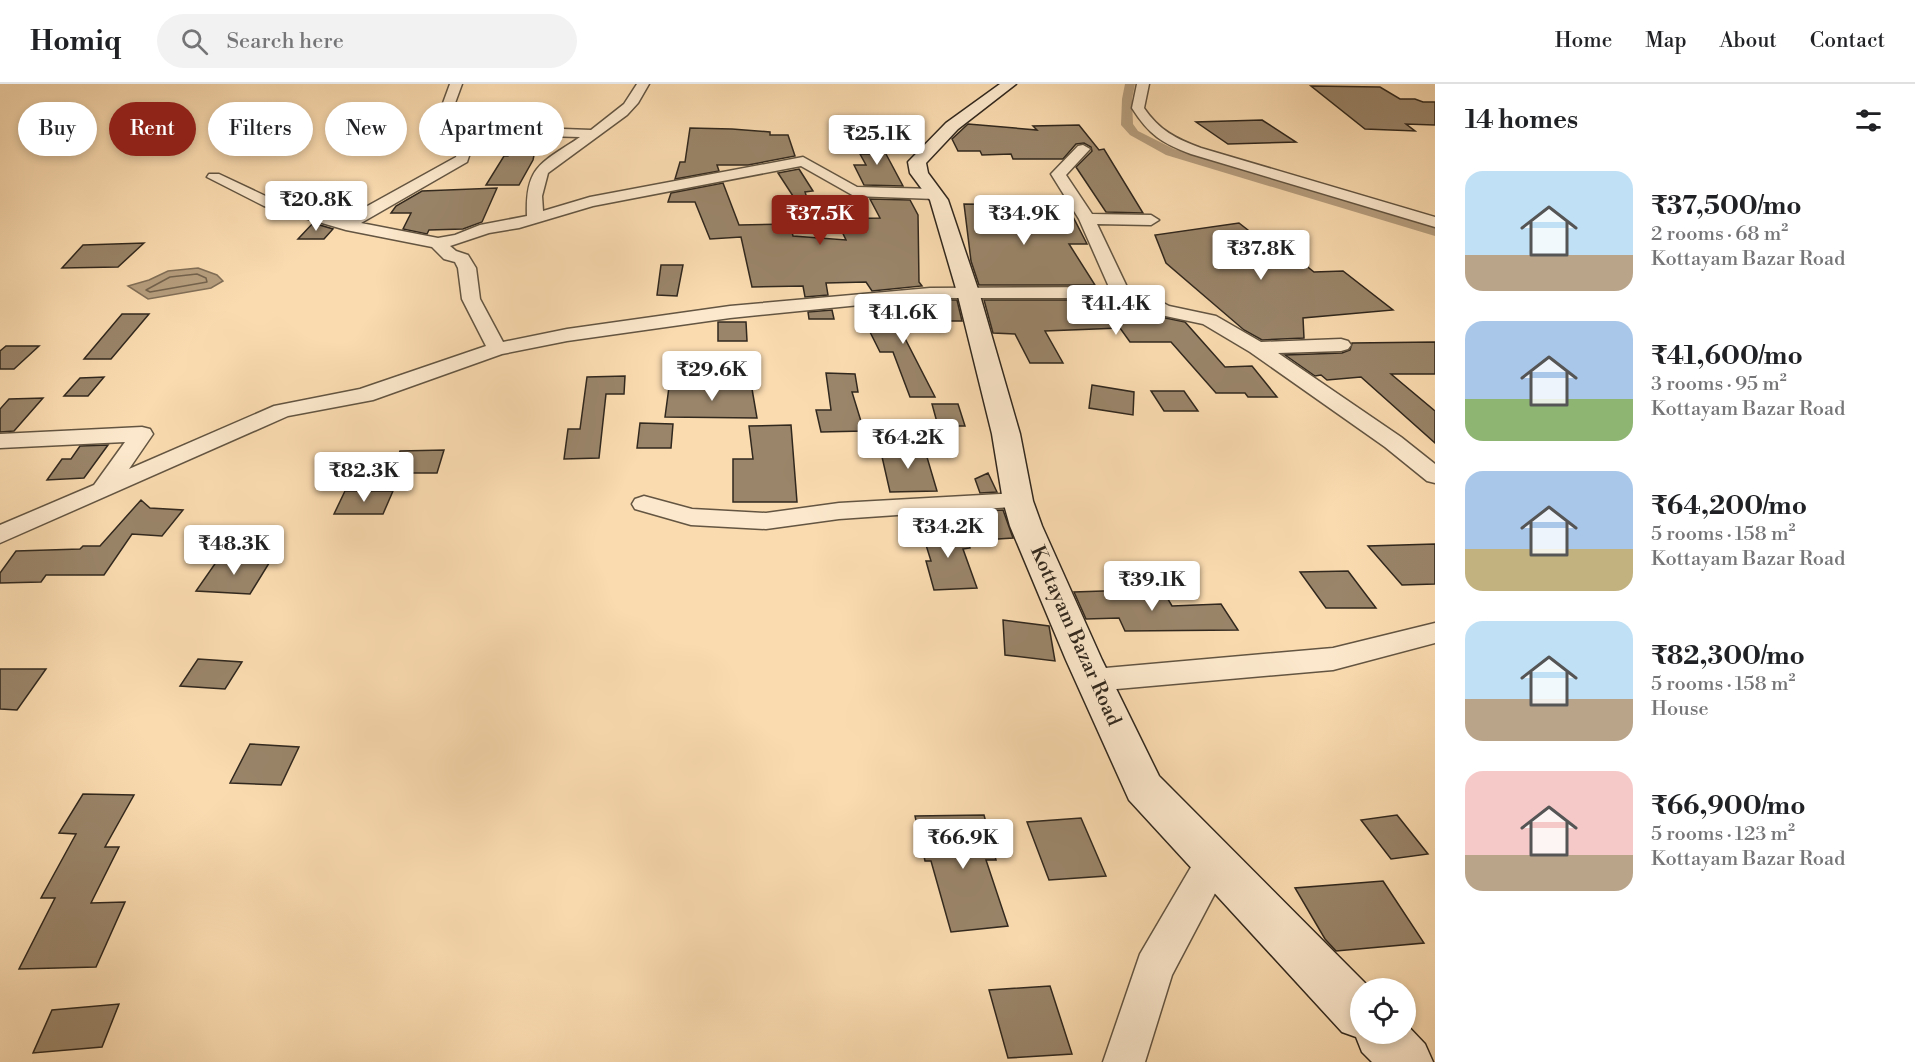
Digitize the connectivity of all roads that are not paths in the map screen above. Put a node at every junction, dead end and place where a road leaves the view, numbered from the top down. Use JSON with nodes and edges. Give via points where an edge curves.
{"nodes":[{"id":1,"x":456,"y":84,"type":"edge"},
{"id":2,"x":644,"y":84,"type":"edge"},
{"id":3,"x":1009,"y":84,"type":"edge"},
{"id":4,"x":1143,"y":84,"type":"edge"},
{"id":5,"x":449,"y":102,"type":"edge"},
{"id":6,"x":564,"y":133,"type":"edge"},
{"id":7,"x":594,"y":134,"type":"junction"},
{"id":8,"x":1083,"y":149,"type":"dead end"},
{"id":9,"x":463,"y":156,"type":"edge"},
{"id":10,"x":214,"y":177,"type":"dead end"},
{"id":11,"x":935,"y":194,"type":"junction"},
{"id":12,"x":535,"y":217,"type":"junction"},
{"id":13,"x":1088,"y":219,"type":"junction"},
{"id":14,"x":1150,"y":220,"type":"dead end"},
{"id":15,"x":1435,"y":222,"type":"edge"},
{"id":16,"x":346,"y":225,"type":"junction"},
{"id":17,"x":438,"y":243,"type":"junction"},
{"id":18,"x":968,"y":292,"type":"junction"},
{"id":19,"x":1120,"y":292,"type":"junction"},
{"id":20,"x":1341,"y":345,"type":"dead end"},
{"id":21,"x":1257,"y":348,"type":"junction"},
{"id":22,"x":497,"y":349,"type":"junction"},
{"id":23,"x":0,"y":441,"type":"edge"},
{"id":24,"x":1435,"y":476,"type":"edge"},
{"id":25,"x":102,"y":490,"type":"junction"},
{"id":26,"x":1018,"y":501,"type":"junction"},
{"id":27,"x":644,"y":504,"type":"dead end"},
{"id":28,"x":0,"y":535,"type":"edge"},
{"id":29,"x":1435,"y":633,"type":"edge"},
{"id":30,"x":1094,"y":680,"type":"junction"},
{"id":31,"x":1214,"y":861,"type":"junction"},
{"id":32,"x":1350,"y":1004,"type":"edge"},
{"id":33,"x":1390,"y":1044,"type":"edge"},
{"id":34,"x":1124,"y":1062,"type":"edge"},
{"id":35,"x":1407,"y":1062,"type":"edge"}],
"edges":[{"from":1,"to":5,"type":"street"},
{"from":2,"to":7,"type":"street","via":[[627,111]]},
{"from":3,"to":11,"type":"main road","name":"Kottayam Bazar Road","via":[[952,126],[917,162],[918,172]]},
{"from":4,"to":15,"type":"street","via":[[1138,108],[1160,137],[1196,152]]},
{"from":6,"to":7,"type":"street"},
{"from":7,"to":12,"type":"street","via":[[541,171],[534,196]]},
{"from":8,"to":13,"type":"street","via":[[1058,174]]},
{"from":9,"to":16,"type":"street"},
{"from":10,"to":16,"type":"street","via":[[269,202]]},
{"from":11,"to":12,"type":"street","via":[[854,191],[803,161],[590,202]]},
{"from":11,"to":18,"type":"main road","name":"Kottayam Bazar Road"},
{"from":12,"to":17,"type":"street"},
{"from":13,"to":14,"type":"street"},
{"from":13,"to":19,"type":"street"},
{"from":16,"to":17,"type":"street"},
{"from":17,"to":22,"type":"street","via":[[450,255],[462,259],[471,299]]},
{"from":18,"to":19,"type":"street"},
{"from":18,"to":22,"type":"street","via":[[730,312]]},
{"from":18,"to":26,"type":"main road","name":"Kottayam Bazar Road","via":[[1006,434]]},
{"from":19,"to":21,"type":"street","via":[[1131,293],[1163,310],[1209,320]]},
{"from":20,"to":21,"type":"street"},
{"from":21,"to":24,"type":"street","via":[[1393,442]]},
{"from":22,"to":25,"type":"street","via":[[365,395],[282,411]]},
{"from":23,"to":25,"type":"street","via":[[142,434]]},
{"from":25,"to":28,"type":"street"},
{"from":26,"to":27,"type":"street","via":[[839,511],[766,521],[691,517]]},
{"from":26,"to":30,"type":"main road","name":"Kottayam Bazar Road"},
{"from":29,"to":30,"type":"street","via":[[1333,659]]},
{"from":30,"to":31,"type":"main road","name":"Kottayam Bazar Road","via":[[1144,788]]},
{"from":31,"to":32,"type":"main road","name":"Kottayam Bazar Road"},
{"from":31,"to":34,"type":"street","via":[[1154,968]]},
{"from":33,"to":35,"type":"main road"}]}
